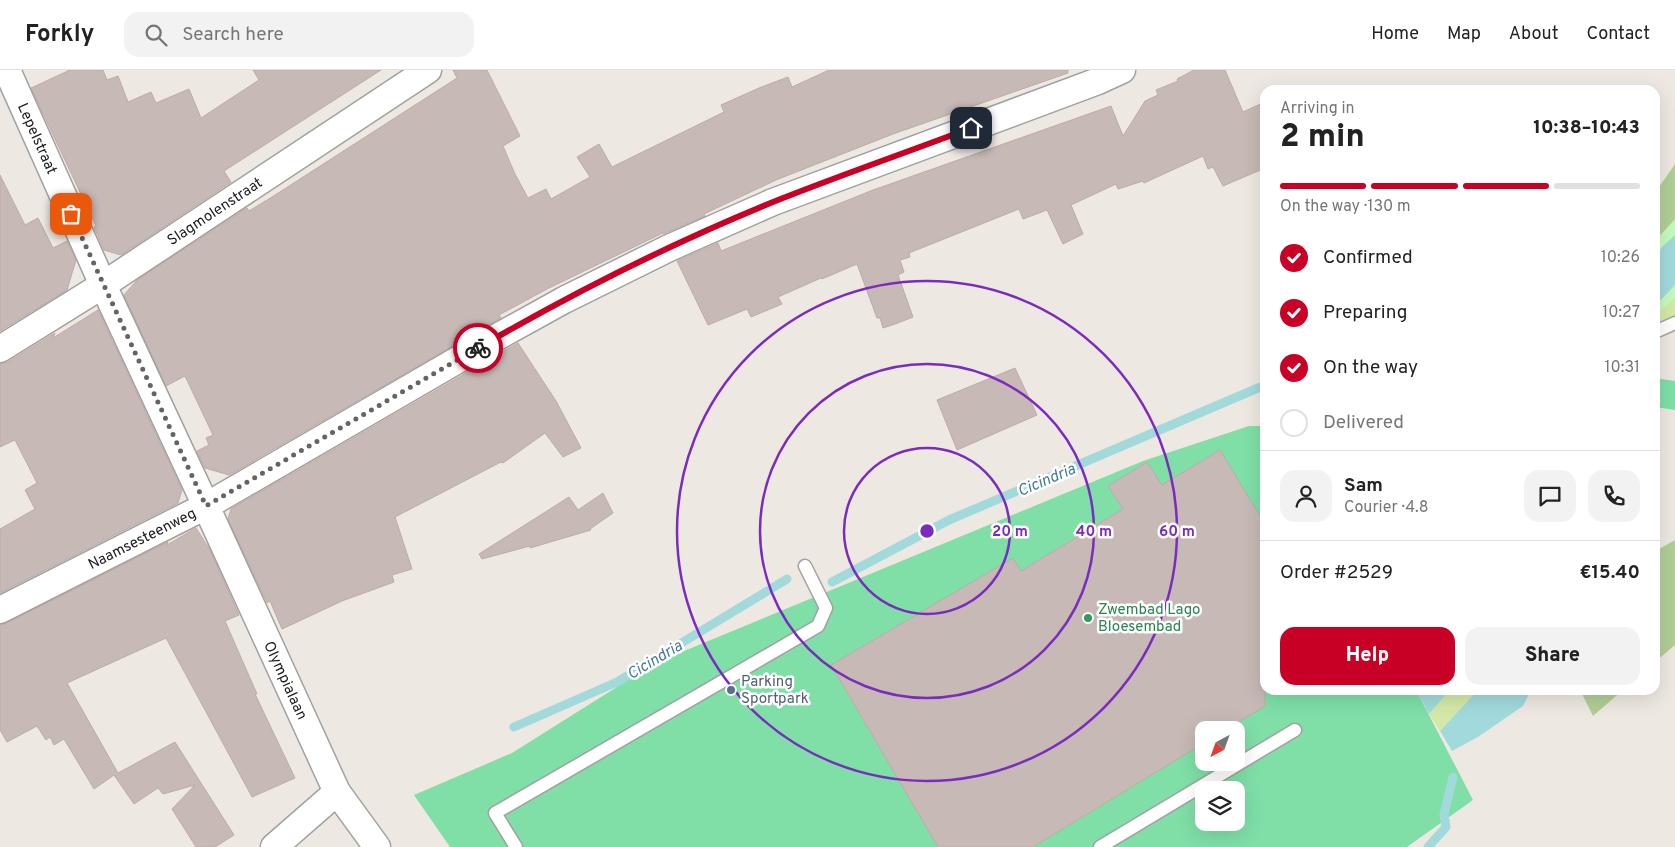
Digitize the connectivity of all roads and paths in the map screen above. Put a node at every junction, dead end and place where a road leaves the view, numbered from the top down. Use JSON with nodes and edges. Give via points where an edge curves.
{"nodes":[{"id":1,"x":7,"y":70,"type":"edge"},
{"id":2,"x":428,"y":70,"type":"edge"},
{"id":3,"x":1122,"y":70,"type":"edge"},
{"id":4,"x":103,"y":285,"type":"junction"},
{"id":5,"x":1675,"y":323,"type":"edge"},
{"id":6,"x":1660,"y":330,"type":"edge"},
{"id":7,"x":0,"y":349,"type":"edge"},
{"id":8,"x":206,"y":506,"type":"junction"},
{"id":9,"x":805,"y":566,"type":"dead end"},
{"id":10,"x":0,"y":610,"type":"edge"},
{"id":11,"x":1294,"y":730,"type":"dead end"},
{"id":12,"x":337,"y":792,"type":"junction"},
{"id":13,"x":274,"y":847,"type":"edge"},
{"id":14,"x":378,"y":847,"type":"edge"},
{"id":15,"x":516,"y":847,"type":"edge"},
{"id":16,"x":1100,"y":847,"type":"edge"}],
"edges":[{"from":1,"to":4,"type":"street","name":"Lepelstraat"},
{"from":2,"to":4,"type":"street","name":"Slagmolenstraat"},
{"from":3,"to":8,"type":"street","name":"Naamsesteenweg","via":[[773,202],[669,248],[564,300]]},
{"from":4,"to":7,"type":"street","name":"Slagmolenstraat"},
{"from":4,"to":8,"type":"street","name":"Lepelstraat"},
{"from":5,"to":6,"type":"lane"},
{"from":8,"to":10,"type":"street","name":"Naamsesteenweg"},
{"from":8,"to":12,"type":"street","name":"Olympialaan"},
{"from":9,"to":15,"type":"lane","via":[[826,608],[818,626],[495,813]]},
{"from":11,"to":16,"type":"lane"},
{"from":12,"to":13,"type":"street"},
{"from":12,"to":14,"type":"street","name":"Olympialaan"}]}
